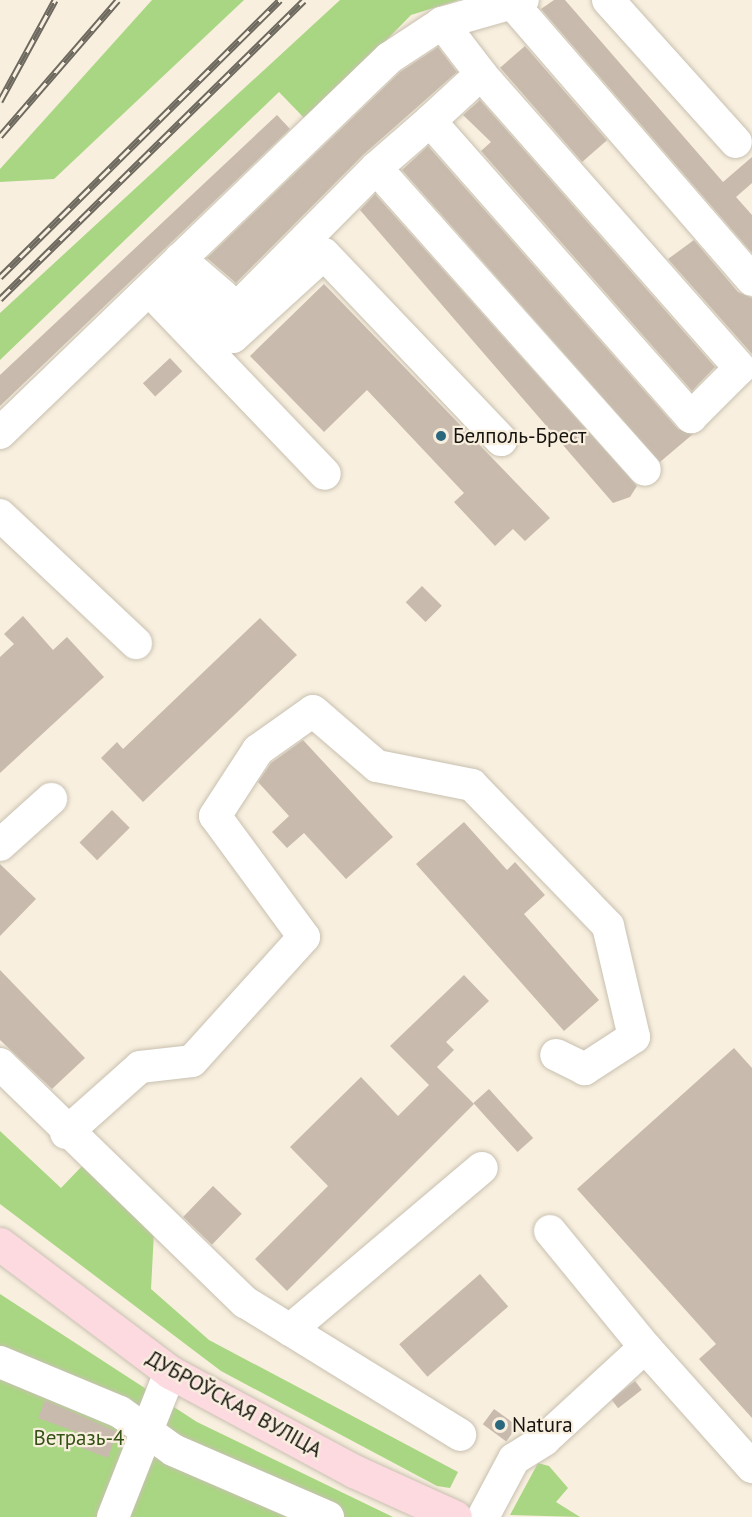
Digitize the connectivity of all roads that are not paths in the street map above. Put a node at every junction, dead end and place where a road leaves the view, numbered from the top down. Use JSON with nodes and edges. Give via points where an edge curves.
{"nodes":[{"id":1,"x":608,"y":0,"type":"edge"},
{"id":2,"x":518,"y":2,"type":"edge"},
{"id":3,"x":442,"y":23,"type":"junction"},
{"id":4,"x":480,"y":74,"type":"junction"},
{"id":5,"x":430,"y":121,"type":"junction"},
{"id":6,"x":736,"y":142,"type":"dead end"},
{"id":7,"x":376,"y":168,"type":"junction"},
{"id":8,"x":164,"y":276,"type":"junction"},
{"id":9,"x":752,"y":280,"type":"edge"},
{"id":10,"x":0,"y":432,"type":"edge"},
{"id":11,"x":501,"y":440,"type":"dead end"},
{"id":12,"x":645,"y":470,"type":"dead end"},
{"id":13,"x":325,"y":474,"type":"dead end"},
{"id":14,"x":0,"y":515,"type":"edge"},
{"id":15,"x":136,"y":643,"type":"dead end"},
{"id":16,"x":51,"y":799,"type":"dead end"},
{"id":17,"x":0,"y":845,"type":"edge"},
{"id":18,"x":556,"y":1055,"type":"dead end"},
{"id":19,"x":0,"y":1064,"type":"edge"},
{"id":20,"x":66,"y":1133,"type":"junction"},
{"id":21,"x":482,"y":1168,"type":"dead end"},
{"id":22,"x":550,"y":1231,"type":"dead end"},
{"id":23,"x":0,"y":1244,"type":"edge"},
{"id":24,"x":290,"y":1330,"type":"junction"},
{"id":25,"x":641,"y":1341,"type":"junction"},
{"id":26,"x":0,"y":1362,"type":"edge"},
{"id":27,"x":170,"y":1372,"type":"junction"},
{"id":28,"x":150,"y":1430,"type":"junction"},
{"id":29,"x":460,"y":1435,"type":"dead end"},
{"id":30,"x":752,"y":1467,"type":"edge"},
{"id":31,"x":113,"y":1517,"type":"edge"},
{"id":32,"x":328,"y":1517,"type":"edge"},
{"id":33,"x":455,"y":1517,"type":"edge"},
{"id":34,"x":483,"y":1517,"type":"edge"}],
"edges":[{"from":1,"to":6,"type":"lane"},
{"from":2,"to":3,"type":"lane"},
{"from":2,"to":9,"type":"lane"},
{"from":3,"to":4,"type":"lane"},
{"from":3,"to":8,"type":"lane","via":[[389,58]]},
{"from":4,"to":5,"type":"lane"},
{"from":4,"to":5,"type":"lane","via":[[740,368],[691,417]]},
{"from":5,"to":7,"type":"lane"},
{"from":7,"to":8,"type":"lane","via":[[237,308]]},
{"from":7,"to":12,"type":"lane"},
{"from":8,"to":10,"type":"lane"},
{"from":8,"to":11,"type":"lane","via":[[233,337],[324,254]]},
{"from":8,"to":13,"type":"lane"},
{"from":14,"to":15,"type":"lane"},
{"from":16,"to":17,"type":"lane"},
{"from":18,"to":20,"type":"lane","via":[[585,1069],[634,1037],[608,926],[472,785],[377,765],[313,711],[258,750],[215,816],[303,937],[192,1061],[140,1067]]},
{"from":19,"to":20,"type":"lane"},
{"from":20,"to":24,"type":"lane","via":[[245,1302]]},
{"from":21,"to":24,"type":"lane"},
{"from":22,"to":25,"type":"lane"},
{"from":23,"to":27,"type":"main road","name":"ДУБРОЎСКАЯ ВУЛІЦА"},
{"from":24,"to":29,"type":"lane"},
{"from":25,"to":30,"type":"lane"},
{"from":25,"to":34,"type":"lane","via":[[544,1440],[514,1459]]},
{"from":26,"to":28,"type":"lane","via":[[120,1412]]},
{"from":27,"to":28,"type":"lane"},
{"from":27,"to":33,"type":"main road","name":"ДУБРОЎСКАЯ ВУЛІЦА","via":[[354,1471]]},
{"from":28,"to":31,"type":"lane"},
{"from":28,"to":32,"type":"lane","via":[[173,1450]]}]}
